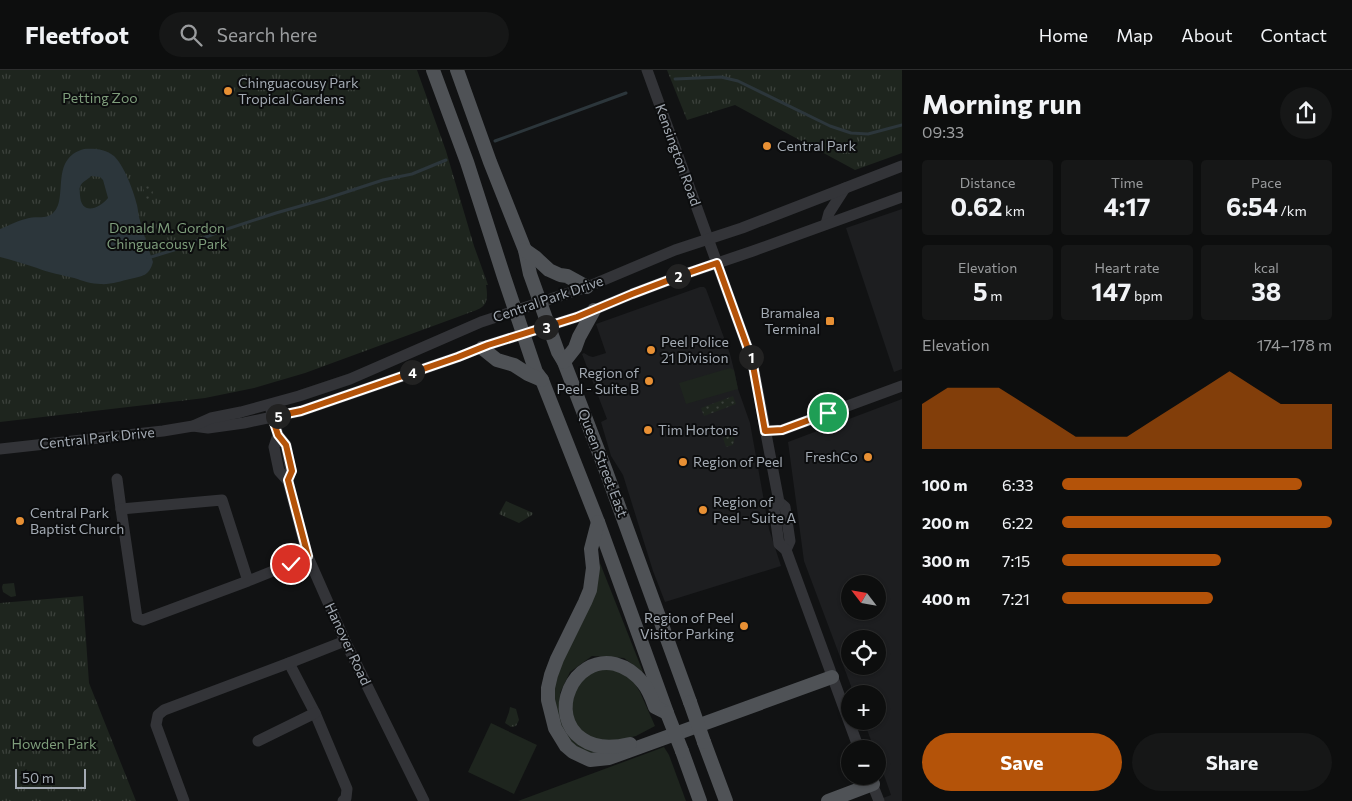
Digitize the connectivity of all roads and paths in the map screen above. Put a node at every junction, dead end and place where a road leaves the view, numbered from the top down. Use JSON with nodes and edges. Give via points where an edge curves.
{"nodes":[{"id":1,"x":433,"y":70,"type":"edge"},
{"id":2,"x":457,"y":70,"type":"edge"},
{"id":3,"x":647,"y":70,"type":"edge"},
{"id":4,"x":902,"y":166,"type":"edge"},
{"id":5,"x":845,"y":188,"type":"junction"},
{"id":6,"x":902,"y":197,"type":"edge"},
{"id":7,"x":826,"y":224,"type":"junction"},
{"id":8,"x":708,"y":239,"type":"junction"},
{"id":9,"x":525,"y":250,"type":"junction"},
{"id":10,"x":717,"y":263,"type":"junction"},
{"id":11,"x":587,"y":287,"type":"junction"},
{"id":12,"x":540,"y":303,"type":"junction"},
{"id":13,"x":594,"y":310,"type":"junction"},
{"id":14,"x":515,"y":311,"type":"junction"},
{"id":15,"x":548,"y":326,"type":"junction"},
{"id":16,"x":524,"y":334,"type":"junction"},
{"id":17,"x":482,"y":348,"type":"junction"},
{"id":18,"x":564,"y":362,"type":"junction"},
{"id":19,"x":542,"y":380,"type":"junction"},
{"id":20,"x":902,"y":386,"type":"edge"},
{"id":21,"x":269,"y":404,"type":"junction"},
{"id":22,"x":272,"y":417,"type":"junction"},
{"id":23,"x":193,"y":426,"type":"junction"},
{"id":24,"x":765,"y":431,"type":"junction"},
{"id":25,"x":0,"y":449,"type":"edge"},
{"id":26,"x":117,"y":479,"type":"dead end"},
{"id":27,"x":121,"y":510,"type":"junction"},
{"id":28,"x":598,"y":522,"type":"junction"},
{"id":29,"x":308,"y":556,"type":"junction"},
{"id":30,"x":248,"y":582,"type":"junction"},
{"id":31,"x":345,"y":641,"type":"junction"},
{"id":32,"x":290,"y":663,"type":"junction"},
{"id":33,"x":831,"y":673,"type":"junction"},
{"id":34,"x":315,"y":713,"type":"junction"},
{"id":35,"x":667,"y":713,"type":"junction"},
{"id":36,"x":856,"y":740,"type":"edge"},
{"id":37,"x":258,"y":741,"type":"dead end"},
{"id":38,"x":874,"y":789,"type":"edge"},
{"id":39,"x":184,"y":801,"type":"edge"},
{"id":40,"x":343,"y":801,"type":"edge"},
{"id":41,"x":424,"y":801,"type":"edge"},
{"id":42,"x":700,"y":801,"type":"edge"},
{"id":43,"x":728,"y":801,"type":"edge"},
{"id":44,"x":828,"y":801,"type":"edge"},
{"id":45,"x":853,"y":801,"type":"edge"}],
"edges":[{"from":1,"to":14,"type":"main road","name":"Queen Street East","via":[[467,162]]},
{"from":2,"to":9,"type":"main road","name":"Queen Street East"},
{"from":3,"to":8,"type":"street","name":"Kensington Road"},
{"from":4,"to":5,"type":"street","name":"Central Park Drive"},
{"from":5,"to":7,"type":"street","via":[[829,212]]},
{"from":5,"to":8,"type":"street","name":"Central Park Drive"},
{"from":6,"to":7,"type":"street","name":"Central Park Drive"},
{"from":7,"to":10,"type":"street","name":"Central Park Drive"},
{"from":8,"to":10,"type":"street","name":"Kensington Road"},
{"from":8,"to":11,"type":"street","name":"Central Park Drive"},
{"from":9,"to":11,"type":"main road","via":[[550,270]]},
{"from":9,"to":12,"type":"main road","name":"Queen Street East"},
{"from":10,"to":13,"type":"street","name":"Central Park Drive"},
{"from":10,"to":24,"type":"street","name":"Kensington Road","via":[[752,360]]},
{"from":11,"to":12,"type":"street","name":"Central Park Drive"},
{"from":12,"to":14,"type":"street","name":"Central Park Drive"},
{"from":12,"to":15,"type":"main road","name":"Queen Street East"},
{"from":13,"to":15,"type":"street","name":"Central Park Drive"},
{"from":13,"to":18,"type":"main road","via":[[575,348]]},
{"from":14,"to":16,"type":"main road","name":"Queen Street East"},
{"from":14,"to":21,"type":"street","name":"Central Park Drive","via":[[481,322],[350,379]]},
{"from":15,"to":16,"type":"street","name":"Central Park Drive"},
{"from":15,"to":18,"type":"main road","name":"Queen Street East"},
{"from":16,"to":17,"type":"street","name":"Central Park Drive"},
{"from":16,"to":19,"type":"main road","name":"Queen Street East","via":[[536,372]]},
{"from":17,"to":19,"type":"main road","via":[[497,360],[506,361]]},
{"from":17,"to":22,"type":"street","name":"Central Park Drive","via":[[301,411]]},
{"from":18,"to":43,"type":"main road","name":"Queen Street East","bridge":true},
{"from":19,"to":28,"type":"main road","name":"Queen Street East"},
{"from":20,"to":24,"type":"street","via":[[782,430]]},
{"from":21,"to":22,"type":"street","name":"Hanover Road"},
{"from":21,"to":23,"type":"street","name":"Central Park Drive","via":[[211,418]]},
{"from":22,"to":23,"type":"street","name":"Central Park Drive","via":[[208,428]]},
{"from":22,"to":29,"type":"street","name":"Hanover Road","via":[[278,435],[274,447],[279,471],[288,480]]},
{"from":23,"to":25,"type":"street","name":"Central Park Drive"},
{"from":24,"to":33,"type":"street","name":"Kensington Road","via":[[779,502],[774,508],[780,544],[786,550]]},
{"from":26,"to":27,"type":"street"},
{"from":27,"to":30,"type":"street","via":[[222,500]]},
{"from":27,"to":30,"type":"street","via":[[137,618],[143,620]]},
{"from":28,"to":33,"type":"main road","via":[[591,549],[594,568],[590,590],[557,659],[548,688],[555,728],[572,752],[590,760],[609,758]]},
{"from":28,"to":35,"type":"main road","name":"Queen Street East"},
{"from":29,"to":30,"type":"street"},
{"from":29,"to":31,"type":"street","name":"Hanover Road"},
{"from":31,"to":32,"type":"street"},
{"from":31,"to":41,"type":"street","name":"Hanover Road"},
{"from":32,"to":34,"type":"street"},
{"from":32,"to":39,"type":"street","via":[[158,715],[156,725]]},
{"from":33,"to":35,"type":"main road","via":[[617,747],[602,747],[580,738],[568,721],[566,705],[570,687],[579,674],[595,664],[611,663],[636,675],[647,688],[655,707]]},
{"from":33,"to":36,"type":"street","name":"Kensington Road"},
{"from":34,"to":37,"type":"street"},
{"from":34,"to":40,"type":"street","via":[[347,789]]},
{"from":35,"to":42,"type":"main road","name":"Queen Street East","bridge":true},
{"from":38,"to":44,"type":"main road"},
{"from":38,"to":45,"type":"main road"}]}
